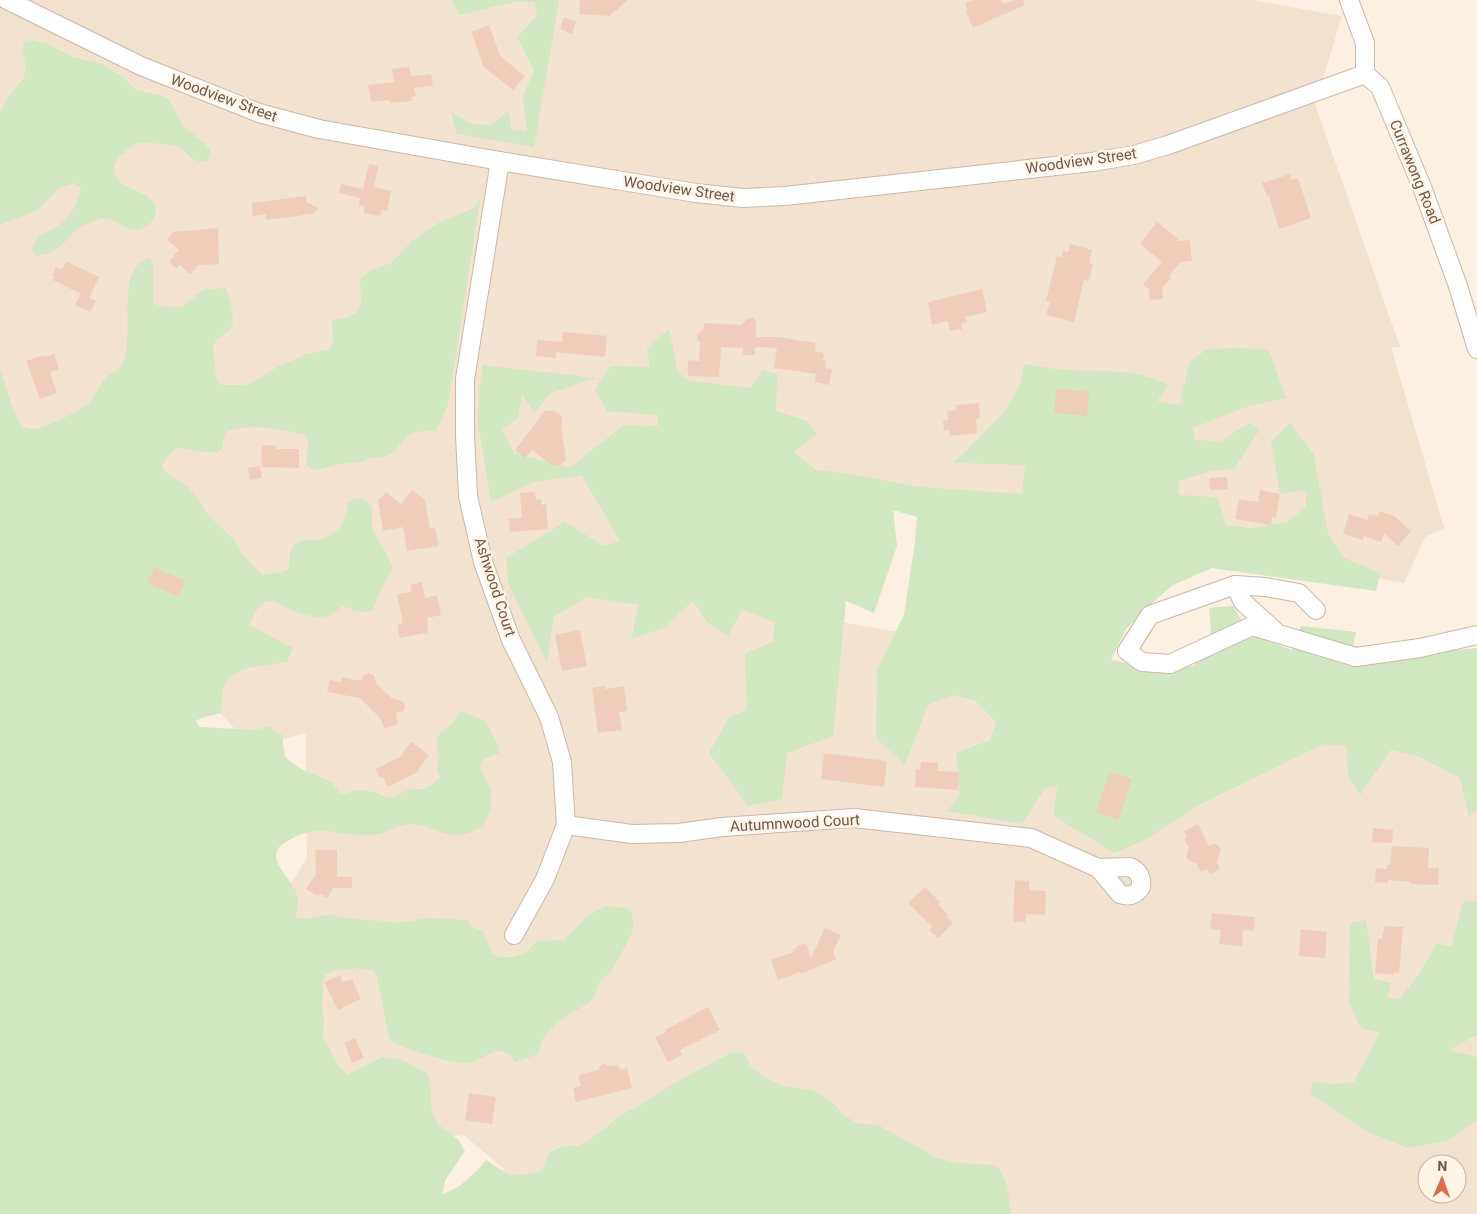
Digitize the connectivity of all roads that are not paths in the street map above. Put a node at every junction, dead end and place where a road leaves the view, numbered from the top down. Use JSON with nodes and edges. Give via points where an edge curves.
{"nodes":[{"id":1,"x":7,"y":0,"type":"edge"},
{"id":2,"x":1349,"y":0,"type":"edge"},
{"id":3,"x":1365,"y":74,"type":"junction"},
{"id":4,"x":500,"y":161,"type":"junction"},
{"id":5,"x":1477,"y":349,"type":"edge"},
{"id":6,"x":1235,"y":585,"type":"junction"},
{"id":7,"x":1316,"y":610,"type":"dead end"},
{"id":8,"x":1279,"y":634,"type":"junction"},
{"id":9,"x":1477,"y":634,"type":"edge"},
{"id":10,"x":566,"y":825,"type":"junction"},
{"id":11,"x":1098,"y":868,"type":"dead end"},
{"id":12,"x":514,"y":935,"type":"dead end"}],
"edges":[{"from":1,"to":4,"type":"street","name":"Woodview Street","via":[[141,66],[258,113],[319,129]]},
{"from":2,"to":3,"type":"street","via":[[1365,43]]},
{"from":3,"to":4,"type":"street","name":"Woodview Street","via":[[1134,155],[785,196],[743,198],[696,193]]},
{"from":3,"to":5,"type":"street","name":"Currawong Road","via":[[1380,87],[1422,188]]},
{"from":4,"to":10,"type":"street","name":"Ashwood Court","via":[[465,379],[468,496],[483,562],[511,640],[551,723],[562,762]]},
{"from":6,"to":7,"type":"street","via":[[1299,593]]},
{"from":6,"to":8,"type":"street","via":[[1243,602]]},
{"from":6,"to":8,"type":"street","via":[[1150,615],[1127,651],[1142,662],[1170,664],[1252,626]]},
{"from":8,"to":9,"type":"street","via":[[1356,657],[1420,648]]},
{"from":10,"to":11,"type":"street","name":"Autumnwood Court","via":[[632,834],[679,833],[854,818],[1031,838]]},
{"from":10,"to":12,"type":"street","name":"Ashwood Court","via":[[546,879]]}]}
